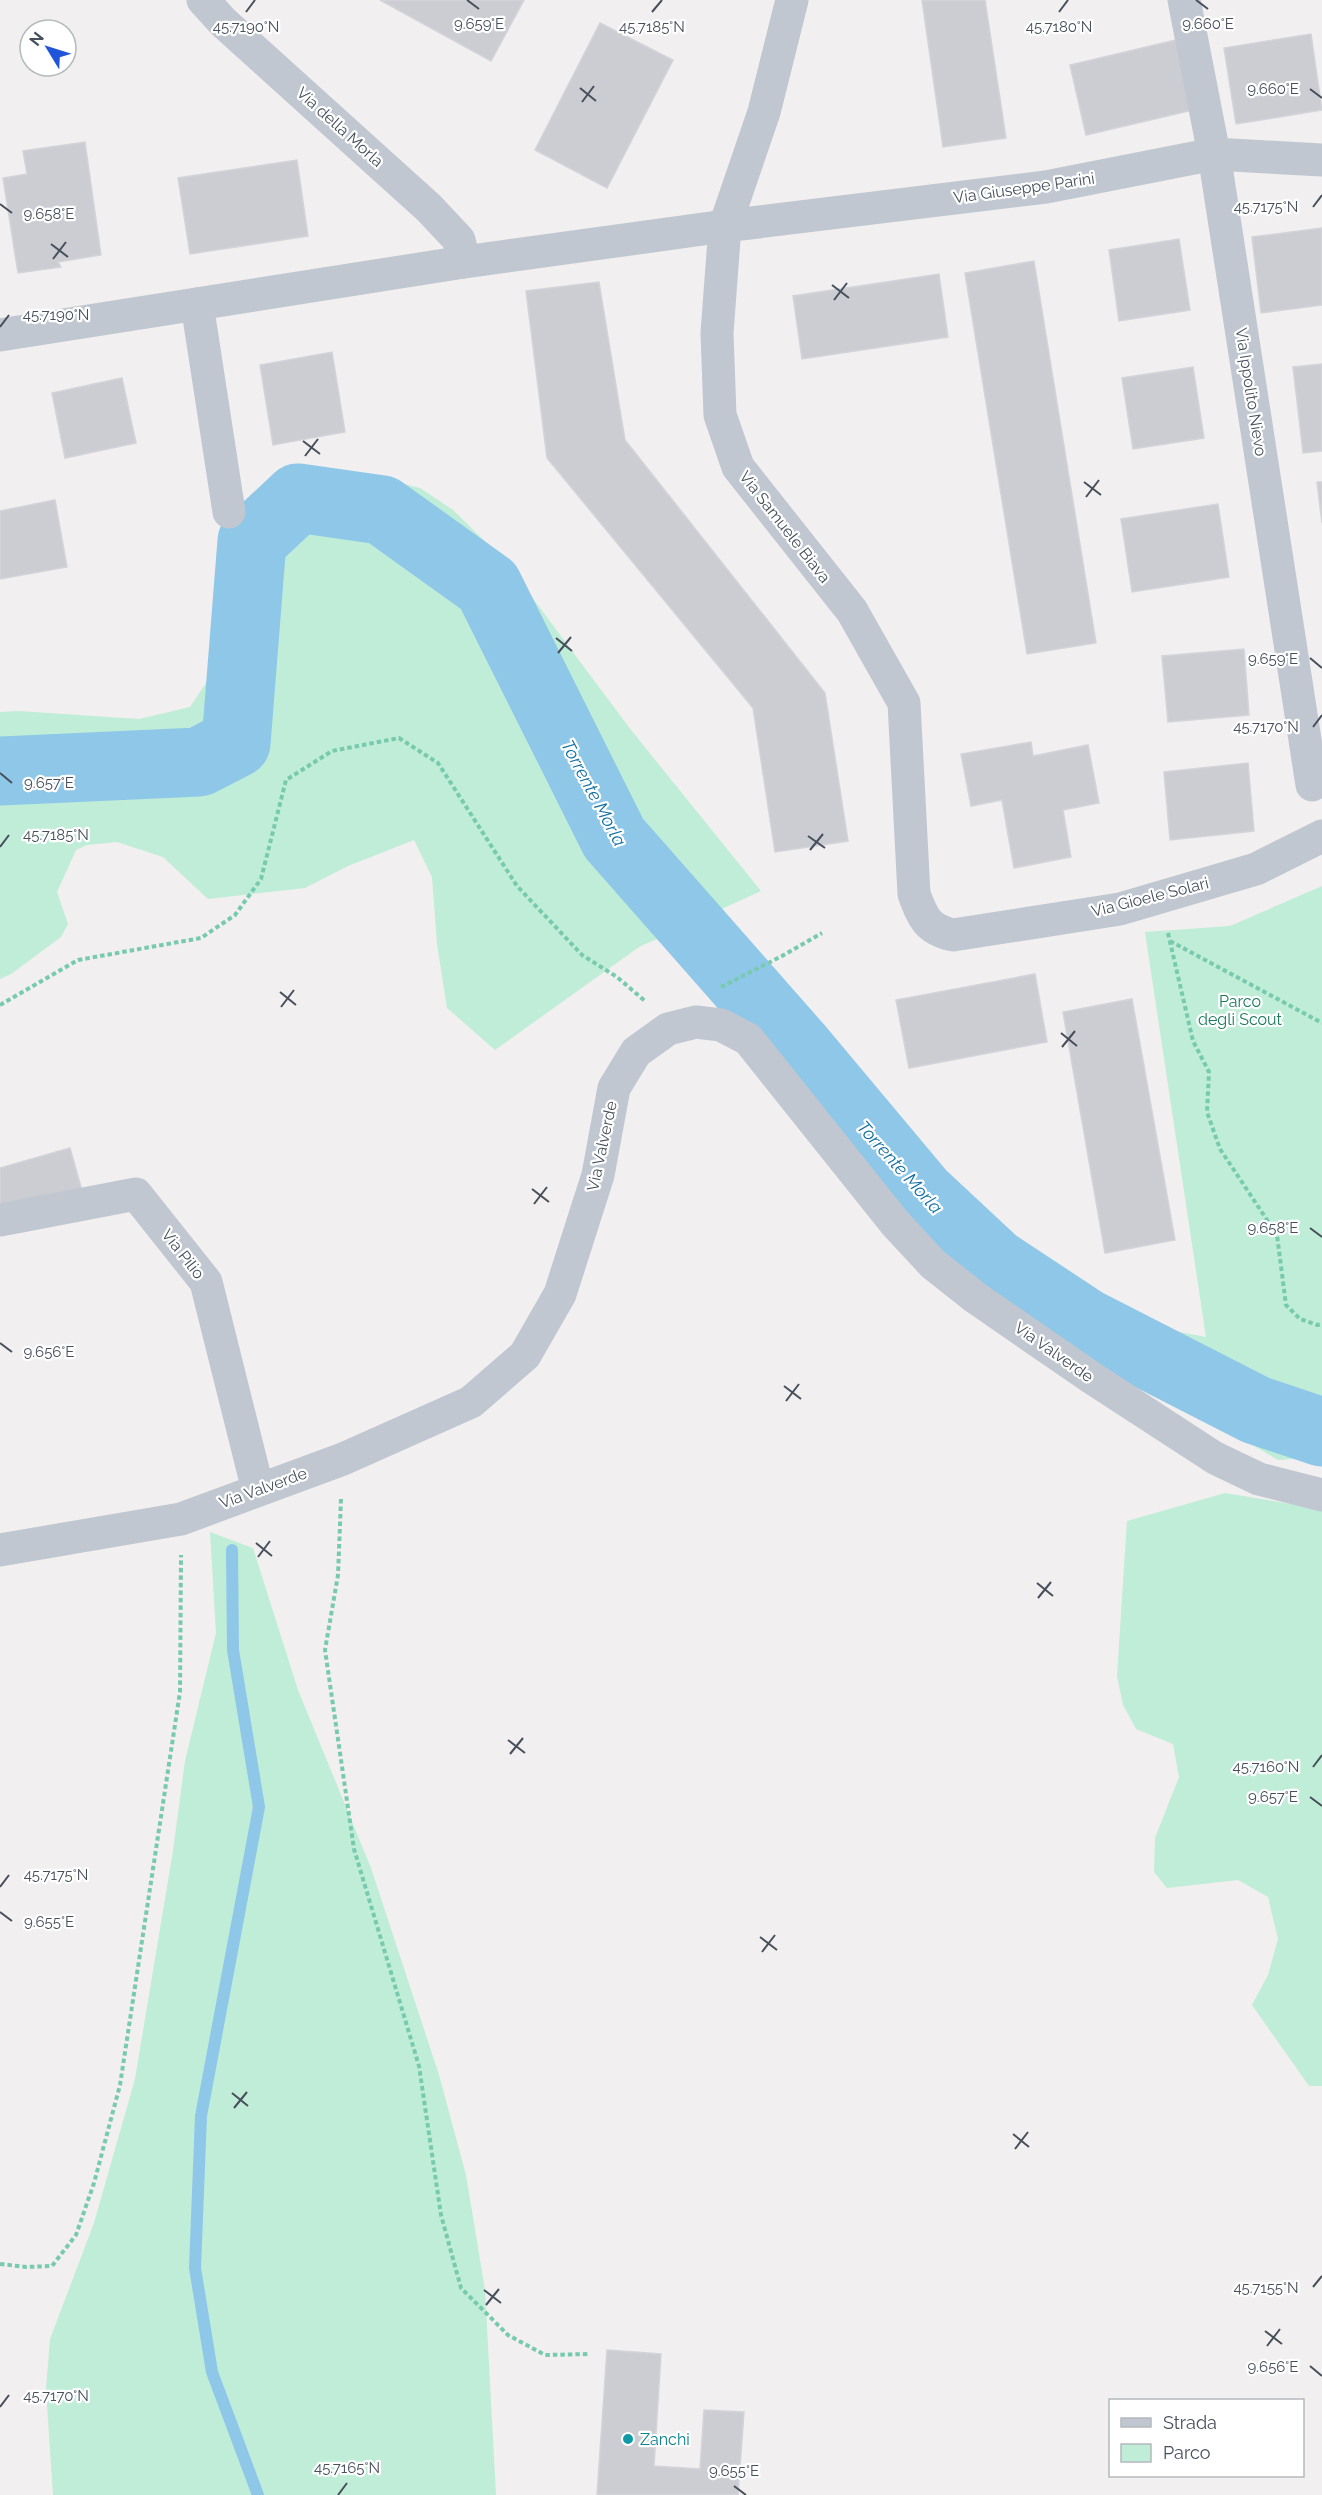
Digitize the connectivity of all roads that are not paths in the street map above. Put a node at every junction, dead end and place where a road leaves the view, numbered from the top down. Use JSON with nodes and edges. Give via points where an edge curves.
{"nodes":[{"id":1,"x":203,"y":0,"type":"edge"},
{"id":2,"x":792,"y":0,"type":"edge"},
{"id":3,"x":1184,"y":0,"type":"edge"},
{"id":4,"x":1214,"y":154,"type":"junction"},
{"id":5,"x":1322,"y":160,"type":"edge"},
{"id":6,"x":725,"y":226,"type":"junction"},
{"id":7,"x":464,"y":262,"type":"junction"},
{"id":8,"x":197,"y":304,"type":"junction"},
{"id":9,"x":0,"y":335,"type":"edge"},
{"id":10,"x":229,"y":512,"type":"dead end"},
{"id":11,"x":1312,"y":785,"type":"dead end"},
{"id":12,"x":1322,"y":836,"type":"edge"},
{"id":13,"x":936,"y":931,"type":"joint"},
{"id":14,"x":0,"y":1220,"type":"edge"},
{"id":15,"x":258,"y":1490,"type":"junction"},
{"id":16,"x":1322,"y":1495,"type":"edge"},
{"id":17,"x":0,"y":1550,"type":"edge"}],
"edges":[{"from":1,"to":7,"type":"street","name":"Via della Morla","via":[[429,208],[459,240]]},
{"from":2,"to":6,"type":"street","name":"Via Samuele Biava","via":[[764,112]]},
{"from":3,"to":4,"type":"street","name":"Via Ippolito Nievo"},
{"from":4,"to":5,"type":"street","name":"Via Giuseppe Parini"},
{"from":4,"to":6,"type":"street","name":"Via Giuseppe Parini","via":[[1046,187]]},
{"from":4,"to":11,"type":"street","name":"Via Ippolito Nievo"},
{"from":6,"to":7,"type":"street"},
{"from":6,"to":13,"type":"street","name":"Via Samuele Biava","via":[[717,333],[720,415],[738,467],[852,611],[904,704],[914,894],[922,916]]},
{"from":7,"to":8,"type":"street"},
{"from":8,"to":9,"type":"street"},
{"from":8,"to":10,"type":"street"},
{"from":12,"to":13,"type":"street","name":"Via Gioele Solari","via":[[1256,869],[1120,909],[953,935]]},
{"from":14,"to":15,"type":"street","name":"Via Pilio","via":[[136,1194],[206,1282]]},
{"from":15,"to":16,"type":"street","name":"Via Valverde","via":[[343,1459],[471,1402],[525,1355],[561,1294],[598,1175],[614,1088],[636,1052],[668,1029],[696,1022],[721,1025],[748,1039],[895,1222],[933,1264],[976,1298],[1215,1458],[1259,1479]]},
{"from":15,"to":17,"type":"street","name":"Via Valverde","via":[[181,1519]]}]}
